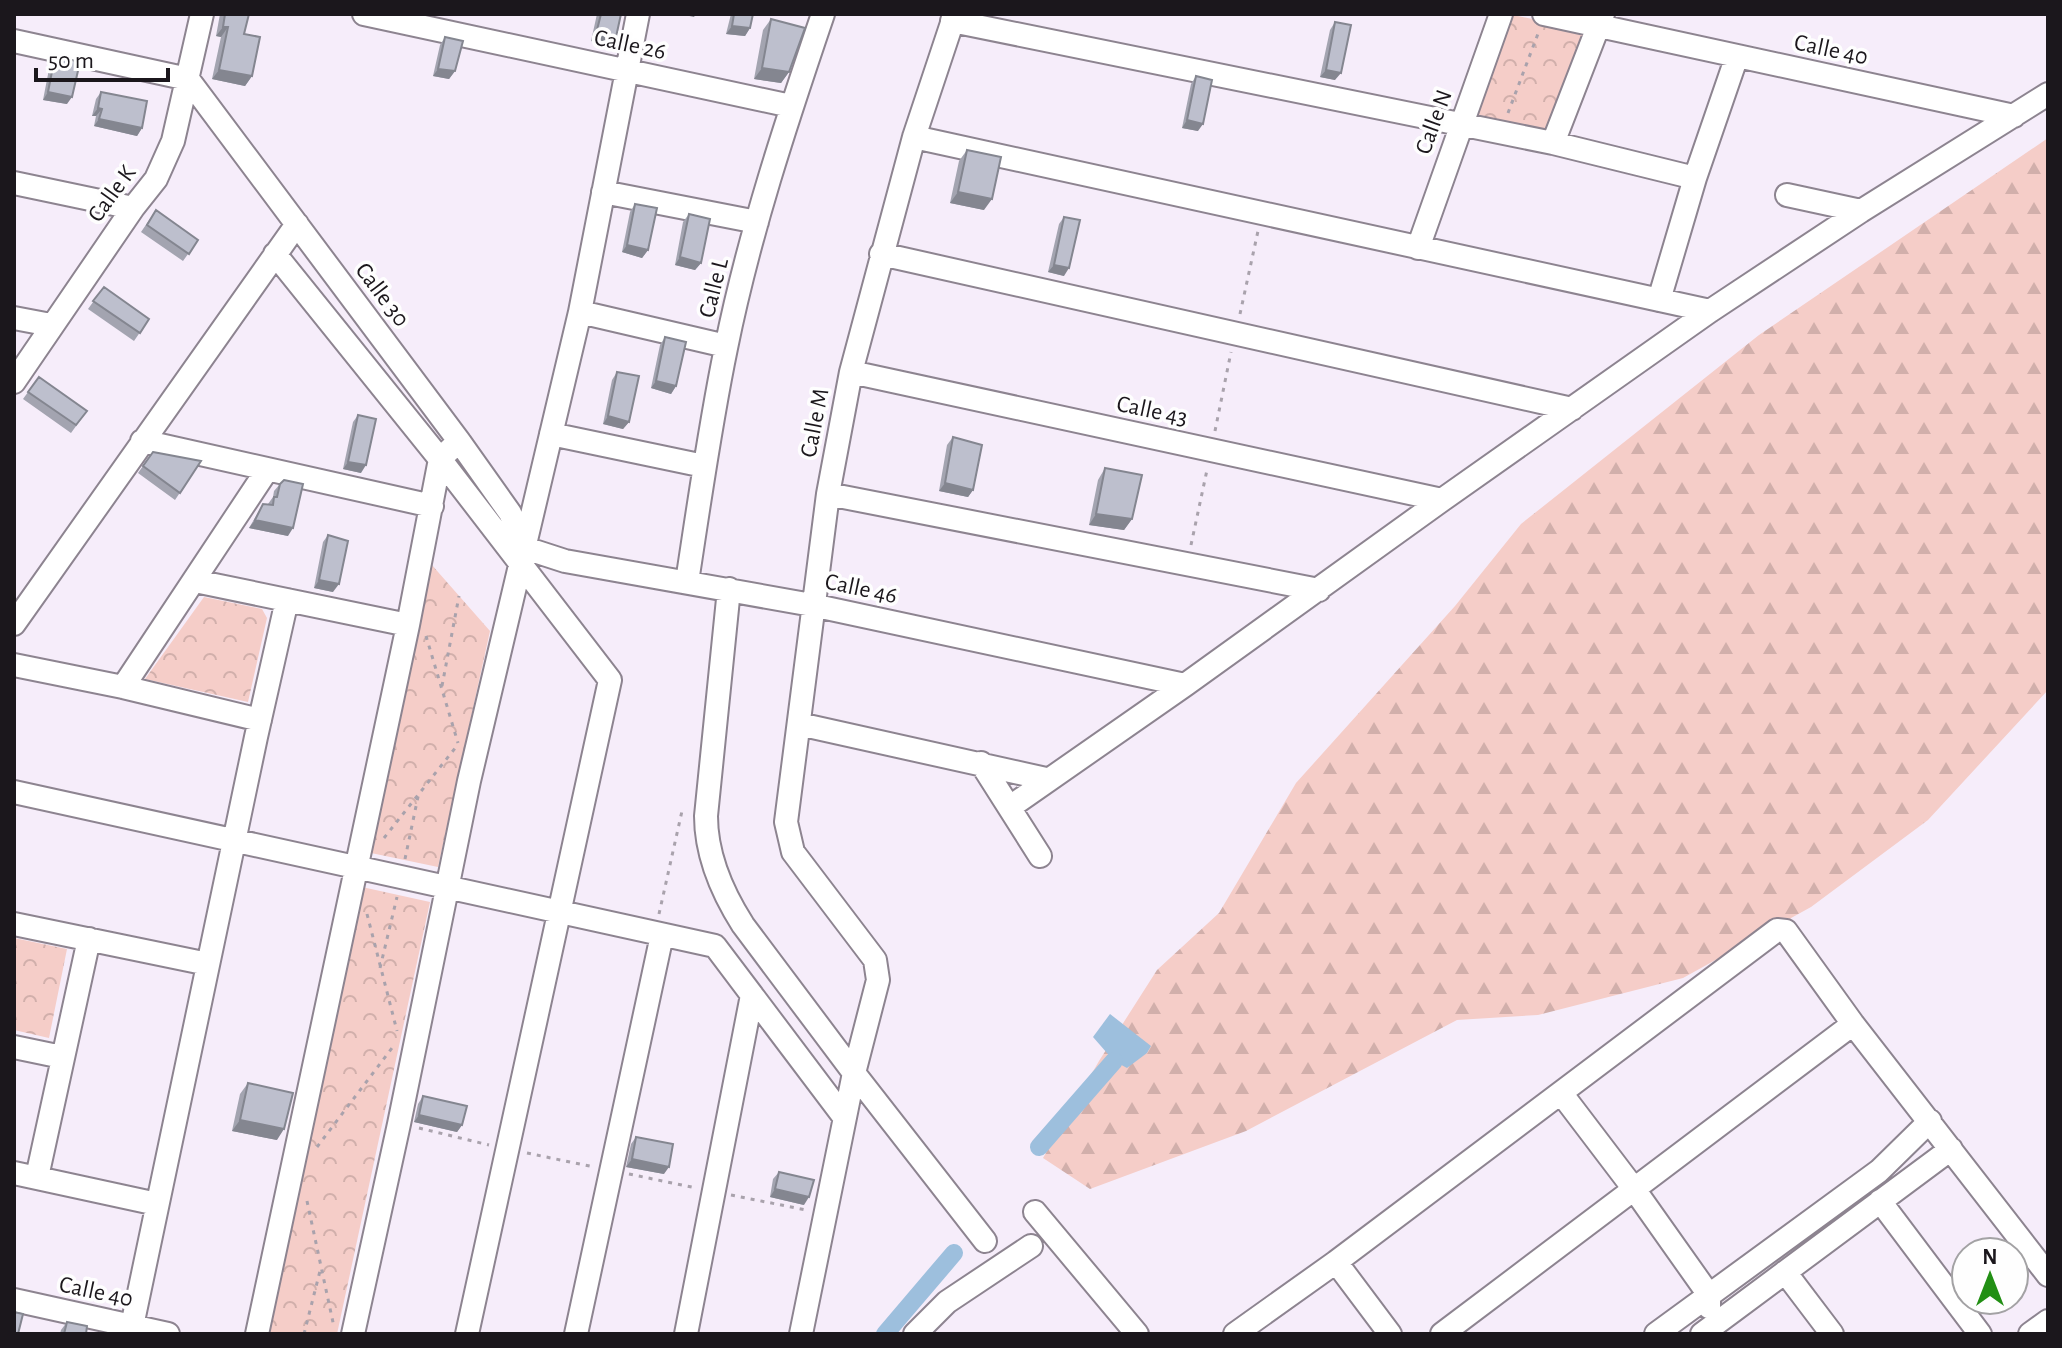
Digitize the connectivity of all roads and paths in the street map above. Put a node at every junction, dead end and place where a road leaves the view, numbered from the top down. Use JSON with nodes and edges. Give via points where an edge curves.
{"nodes":[{"id":1,"x":202,"y":14,"type":"edge"},
{"id":2,"x":364,"y":14,"type":"edge"},
{"id":3,"x":638,"y":14,"type":"edge"},
{"id":4,"x":823,"y":14,"type":"edge"},
{"id":5,"x":1501,"y":14,"type":"edge"},
{"id":6,"x":1545,"y":14,"type":"edge"},
{"id":7,"x":953,"y":18,"type":"edge"},
{"id":8,"x":1600,"y":20,"type":"edge"},
{"id":9,"x":14,"y":41,"type":"edge"},
{"id":10,"x":1737,"y":56,"type":"junction"},
{"id":11,"x":626,"y":71,"type":"junction"},
{"id":12,"x":188,"y":79,"type":"junction"},
{"id":13,"x":2048,"y":94,"type":"edge"},
{"id":14,"x":791,"y":106,"type":"junction"},
{"id":15,"x":2014,"y":116,"type":"junction"},
{"id":16,"x":1461,"y":124,"type":"junction"},
{"id":17,"x":1501,"y":132,"type":"junction"},
{"id":18,"x":914,"y":137,"type":"junction"},
{"id":19,"x":233,"y":139,"type":"junction"},
{"id":20,"x":173,"y":141,"type":"junction"},
{"id":21,"x":1553,"y":143,"type":"junction"},
{"id":22,"x":1695,"y":178,"type":"junction"},
{"id":23,"x":14,"y":183,"type":"edge"},
{"id":24,"x":603,"y":192,"type":"junction"},
{"id":25,"x":1787,"y":195,"type":"dead end"},
{"id":26,"x":133,"y":208,"type":"junction"},
{"id":27,"x":1861,"y":211,"type":"junction"},
{"id":28,"x":1262,"y":213,"type":"junction"},
{"id":29,"x":757,"y":222,"type":"junction"},
{"id":30,"x":297,"y":224,"type":"junction"},
{"id":31,"x":1418,"y":248,"type":"junction"},
{"id":32,"x":275,"y":254,"type":"junction"},
{"id":33,"x":881,"y":254,"type":"junction"},
{"id":34,"x":1659,"y":300,"type":"junction"},
{"id":35,"x":1710,"y":311,"type":"junction"},
{"id":36,"x":580,"y":312,"type":"junction"},
{"id":37,"x":14,"y":318,"type":"edge"},
{"id":38,"x":51,"y":325,"type":"junction"},
{"id":39,"x":1236,"y":333,"type":"junction"},
{"id":40,"x":726,"y":346,"type":"junction"},
{"id":41,"x":851,"y":372,"type":"junction"},
{"id":42,"x":14,"y":382,"type":"edge"},
{"id":43,"x":1572,"y":409,"type":"junction"},
{"id":44,"x":551,"y":434,"type":"junction"},
{"id":45,"x":142,"y":441,"type":"junction"},
{"id":46,"x":459,"y":441,"type":"junction"},
{"id":47,"x":1211,"y":450,"type":"junction"},
{"id":48,"x":440,"y":459,"type":"junction"},
{"id":49,"x":704,"y":466,"type":"junction"},
{"id":50,"x":267,"y":470,"type":"junction"},
{"id":51,"x":828,"y":494,"type":"junction"},
{"id":52,"x":1442,"y":500,"type":"junction"},
{"id":53,"x":432,"y":506,"type":"junction"},
{"id":54,"x":522,"y":556,"type":"junction"},
{"id":55,"x":1187,"y":564,"type":"junction"},
{"id":56,"x":195,"y":581,"type":"junction"},
{"id":57,"x":687,"y":582,"type":"junction"},
{"id":58,"x":729,"y":589,"type":"junction"},
{"id":59,"x":1319,"y":590,"type":"junction"},
{"id":60,"x":459,"y":596,"type":"dead end"},
{"id":61,"x":287,"y":600,"type":"junction"},
{"id":62,"x":413,"y":603,"type":"junction"},
{"id":63,"x":812,"y":605,"type":"junction"},
{"id":64,"x":14,"y":624,"type":"edge"},
{"id":65,"x":408,"y":625,"type":"junction"},
{"id":66,"x":14,"y":665,"type":"edge"},
{"id":67,"x":1185,"y":685,"type":"junction"},
{"id":68,"x":123,"y":687,"type":"junction"},
{"id":69,"x":441,"y":690,"type":"junction"},
{"id":70,"x":260,"y":720,"type":"junction"},
{"id":71,"x":799,"y":724,"type":"junction"},
{"id":72,"x":458,"y":744,"type":"junction"},
{"id":73,"x":981,"y":763,"type":"junction"},
{"id":74,"x":1046,"y":779,"type":"junction"},
{"id":75,"x":469,"y":781,"type":"junction"},
{"id":76,"x":14,"y":792,"type":"edge"},
{"id":77,"x":1010,"y":807,"type":"junction"},
{"id":78,"x":682,"y":811,"type":"dead end"},
{"id":79,"x":383,"y":839,"type":"dead end"},
{"id":80,"x":234,"y":842,"type":"junction"},
{"id":81,"x":1040,"y":856,"type":"dead end"},
{"id":82,"x":356,"y":869,"type":"junction"},
{"id":83,"x":448,"y":888,"type":"junction"},
{"id":84,"x":365,"y":906,"type":"dead end"},
{"id":85,"x":559,"y":911,"type":"junction"},
{"id":86,"x":14,"y":924,"type":"edge"},
{"id":87,"x":743,"y":925,"type":"junction"},
{"id":88,"x":658,"y":934,"type":"junction"},
{"id":89,"x":89,"y":939,"type":"junction"},
{"id":90,"x":715,"y":946,"type":"junction"},
{"id":91,"x":208,"y":964,"type":"junction"},
{"id":92,"x":752,"y":995,"type":"junction"},
{"id":93,"x":1853,"y":1024,"type":"junction"},
{"id":94,"x":781,"y":1033,"type":"junction"},
{"id":95,"x":14,"y":1047,"type":"edge"},
{"id":96,"x":743,"y":1048,"type":"junction"},
{"id":97,"x":62,"y":1057,"type":"junction"},
{"id":98,"x":854,"y":1073,"type":"junction"},
{"id":99,"x":1561,"y":1093,"type":"junction"},
{"id":100,"x":844,"y":1117,"type":"junction"},
{"id":101,"x":1930,"y":1121,"type":"junction"},
{"id":102,"x":411,"y":1126,"type":"dead end"},
{"id":103,"x":497,"y":1147,"type":"dead end"},
{"id":104,"x":1951,"y":1149,"type":"junction"},
{"id":105,"x":521,"y":1152,"type":"dead end"},
{"id":106,"x":312,"y":1154,"type":"dead end"},
{"id":107,"x":612,"y":1171,"type":"junction"},
{"id":108,"x":14,"y":1173,"type":"edge"},
{"id":109,"x":37,"y":1177,"type":"junction"},
{"id":110,"x":1634,"y":1189,"type":"junction"},
{"id":111,"x":715,"y":1191,"type":"junction"},
{"id":112,"x":307,"y":1201,"type":"dead end"},
{"id":113,"x":1880,"y":1201,"type":"junction"},
{"id":114,"x":157,"y":1204,"type":"junction"},
{"id":115,"x":1035,"y":1212,"type":"dead end"},
{"id":116,"x":825,"y":1215,"type":"junction"},
{"id":117,"x":985,"y":1241,"type":"dead end"},
{"id":118,"x":1031,"y":1246,"type":"dead end"},
{"id":119,"x":1336,"y":1262,"type":"junction"},
{"id":120,"x":320,"y":1271,"type":"junction"},
{"id":121,"x":1785,"y":1272,"type":"junction"},
{"id":122,"x":2048,"y":1275,"type":"edge"},
{"id":123,"x":1709,"y":1295,"type":"junction"},
{"id":124,"x":1749,"y":1299,"type":"junction"},
{"id":125,"x":14,"y":1300,"type":"edge"},
{"id":126,"x":2048,"y":1321,"type":"edge"},
{"id":127,"x":132,"y":1326,"type":"junction"},
{"id":128,"x":1705,"y":1332,"type":"edge"},
{"id":129,"x":168,"y":1334,"type":"edge"},
{"id":130,"x":257,"y":1334,"type":"edge"},
{"id":131,"x":304,"y":1334,"type":"edge"},
{"id":132,"x":336,"y":1334,"type":"edge"},
{"id":133,"x":353,"y":1334,"type":"edge"},
{"id":134,"x":467,"y":1334,"type":"edge"},
{"id":135,"x":576,"y":1334,"type":"edge"},
{"id":136,"x":686,"y":1334,"type":"edge"},
{"id":137,"x":801,"y":1334,"type":"edge"},
{"id":138,"x":915,"y":1334,"type":"edge"},
{"id":139,"x":1137,"y":1334,"type":"edge"},
{"id":140,"x":1235,"y":1334,"type":"edge"},
{"id":141,"x":1390,"y":1334,"type":"edge"},
{"id":142,"x":1442,"y":1334,"type":"edge"},
{"id":143,"x":1656,"y":1334,"type":"edge"},
{"id":144,"x":1832,"y":1334,"type":"edge"},
{"id":145,"x":1980,"y":1334,"type":"edge"},
{"id":146,"x":2030,"y":1334,"type":"edge"}],
"edges":[{"from":1,"to":12,"type":"street","name":"Calle K"},
{"from":2,"to":11,"type":"street","name":"Calle 26"},
{"from":3,"to":11,"type":"street"},
{"from":4,"to":14,"type":"street","name":"Calle L"},
{"from":5,"to":16,"type":"street","name":"Calle N"},
{"from":6,"to":8,"type":"street","name":"Calle 40"},
{"from":6,"to":17,"type":"path"},
{"from":7,"to":16,"type":"street"},
{"from":7,"to":18,"type":"street","name":"Calle M"},
{"from":8,"to":10,"type":"street","name":"Calle 40"},
{"from":8,"to":21,"type":"street"},
{"from":9,"to":12,"type":"street"},
{"from":10,"to":15,"type":"street","name":"Calle 40"},
{"from":10,"to":22,"type":"street"},
{"from":11,"to":14,"type":"street","name":"Calle 26"},
{"from":11,"to":24,"type":"street"},
{"from":12,"to":19,"type":"street","name":"Calle 30"},
{"from":12,"to":20,"type":"street","name":"Calle K"},
{"from":13,"to":15,"type":"street"},
{"from":14,"to":29,"type":"street","name":"Calle L"},
{"from":15,"to":27,"type":"street"},
{"from":16,"to":17,"type":"street"},
{"from":16,"to":31,"type":"street","name":"Calle N"},
{"from":17,"to":21,"type":"street"},
{"from":18,"to":28,"type":"street"},
{"from":18,"to":33,"type":"street","name":"Calle M"},
{"from":19,"to":20,"type":"street","via":[[220,128],[202,124],[191,125]]},
{"from":19,"to":30,"type":"street","name":"Calle 30"},
{"from":20,"to":26,"type":"street","name":"Calle K","via":[[156,179]]},
{"from":21,"to":22,"type":"street"},
{"from":22,"to":34,"type":"street"},
{"from":23,"to":26,"type":"street"},
{"from":24,"to":29,"type":"street"},
{"from":24,"to":36,"type":"street"},
{"from":25,"to":27,"type":"street"},
{"from":26,"to":38,"type":"street","name":"Calle K"},
{"from":27,"to":35,"type":"street"},
{"from":28,"to":31,"type":"street"},
{"from":28,"to":39,"type":"path"},
{"from":29,"to":40,"type":"street","name":"Calle L"},
{"from":30,"to":32,"type":"street"},
{"from":30,"to":46,"type":"street","name":"Calle 30"},
{"from":31,"to":34,"type":"street"},
{"from":32,"to":45,"type":"street"},
{"from":32,"to":48,"type":"street"},
{"from":33,"to":39,"type":"street"},
{"from":33,"to":41,"type":"street","name":"Calle M"},
{"from":34,"to":35,"type":"street"},
{"from":35,"to":43,"type":"street"},
{"from":36,"to":40,"type":"street"},
{"from":36,"to":44,"type":"street"},
{"from":37,"to":38,"type":"street"},
{"from":38,"to":42,"type":"street","name":"Calle K"},
{"from":39,"to":43,"type":"street"},
{"from":39,"to":47,"type":"path"},
{"from":40,"to":49,"type":"street","name":"Calle L"},
{"from":41,"to":47,"type":"street","name":"Calle 43"},
{"from":41,"to":51,"type":"street","name":"Calle M"},
{"from":43,"to":52,"type":"street"},
{"from":44,"to":49,"type":"street"},
{"from":44,"to":54,"type":"street"},
{"from":45,"to":50,"type":"street"},
{"from":45,"to":64,"type":"street"},
{"from":46,"to":48,"type":"street"},
{"from":46,"to":54,"type":"street","name":"Calle 30","via":[[510,513]]},
{"from":47,"to":52,"type":"street","name":"Calle 43"},
{"from":47,"to":55,"type":"path"},
{"from":48,"to":53,"type":"street"},
{"from":48,"to":54,"type":"street"},
{"from":49,"to":57,"type":"street","name":"Calle L"},
{"from":50,"to":53,"type":"street"},
{"from":50,"to":56,"type":"street"},
{"from":51,"to":55,"type":"street"},
{"from":51,"to":63,"type":"street","name":"Calle M"},
{"from":52,"to":59,"type":"street"},
{"from":53,"to":62,"type":"street"},
{"from":54,"to":57,"type":"street","name":"Calle 46"},
{"from":54,"to":75,"type":"street"},
{"from":54,"to":85,"type":"street","via":[[610,680]]},
{"from":55,"to":59,"type":"street"},
{"from":56,"to":61,"type":"street"},
{"from":56,"to":68,"type":"street"},
{"from":57,"to":58,"type":"street","name":"Calle 46"},
{"from":58,"to":63,"type":"street","name":"Calle 46"},
{"from":58,"to":87,"type":"street","via":[[706,838],[715,870]]},
{"from":59,"to":67,"type":"street"},
{"from":60,"to":69,"type":"path"},
{"from":61,"to":65,"type":"street"},
{"from":61,"to":70,"type":"street"},
{"from":62,"to":65,"type":"street"},
{"from":62,"to":69,"type":"path"},
{"from":63,"to":67,"type":"street","name":"Calle 46"},
{"from":63,"to":71,"type":"street","name":"Calle M"},
{"from":65,"to":82,"type":"street"},
{"from":66,"to":68,"type":"street"},
{"from":67,"to":74,"type":"street"},
{"from":68,"to":70,"type":"street"},
{"from":69,"to":72,"type":"path"},
{"from":70,"to":80,"type":"street"},
{"from":71,"to":73,"type":"street"},
{"from":71,"to":98,"type":"street","name":"Calle M","via":[[786,822],[793,852],[878,970]]},
{"from":72,"to":75,"type":"path"},
{"from":72,"to":79,"type":"path"},
{"from":73,"to":74,"type":"street"},
{"from":73,"to":77,"type":"street"},
{"from":74,"to":77,"type":"street"},
{"from":75,"to":83,"type":"street"},
{"from":76,"to":80,"type":"street"},
{"from":77,"to":81,"type":"street"},
{"from":78,"to":88,"type":"path"},
{"from":80,"to":82,"type":"street"},
{"from":80,"to":91,"type":"street"},
{"from":82,"to":83,"type":"street"},
{"from":82,"to":130,"type":"street"},
{"from":83,"to":85,"type":"street"},
{"from":83,"to":133,"type":"street"},
{"from":84,"to":106,"type":"path","via":[[399,1038]]},
{"from":85,"to":88,"type":"street"},
{"from":85,"to":134,"type":"street"},
{"from":86,"to":89,"type":"street"},
{"from":87,"to":90,"type":"street"},
{"from":87,"to":98,"type":"street"},
{"from":88,"to":90,"type":"street"},
{"from":88,"to":107,"type":"street"},
{"from":89,"to":91,"type":"street"},
{"from":89,"to":97,"type":"street"},
{"from":90,"to":92,"type":"street"},
{"from":91,"to":114,"type":"street"},
{"from":92,"to":94,"type":"street"},
{"from":92,"to":96,"type":"street"},
{"from":93,"to":99,"type":"street","via":[[1786,931],[1777,930]]},
{"from":93,"to":101,"type":"street"},
{"from":93,"to":110,"type":"street"},
{"from":94,"to":96,"type":"street","via":[[759,1035]]},
{"from":94,"to":100,"type":"street"},
{"from":95,"to":97,"type":"street"},
{"from":96,"to":111,"type":"street"},
{"from":97,"to":109,"type":"street"},
{"from":98,"to":100,"type":"street"},
{"from":98,"to":117,"type":"street"},
{"from":99,"to":110,"type":"street"},
{"from":99,"to":119,"type":"street"},
{"from":100,"to":116,"type":"street"},
{"from":101,"to":104,"type":"street"},
{"from":101,"to":123,"type":"street","via":[[1879,1171]]},
{"from":102,"to":103,"type":"path"},
{"from":104,"to":113,"type":"street"},
{"from":104,"to":122,"type":"street"},
{"from":105,"to":107,"type":"path"},
{"from":107,"to":111,"type":"path"},
{"from":107,"to":135,"type":"street"},
{"from":108,"to":109,"type":"street"},
{"from":109,"to":114,"type":"street"},
{"from":110,"to":123,"type":"street"},
{"from":110,"to":142,"type":"street"},
{"from":111,"to":116,"type":"path"},
{"from":111,"to":136,"type":"street"},
{"from":112,"to":120,"type":"path"},
{"from":113,"to":121,"type":"street"},
{"from":113,"to":145,"type":"street"},
{"from":114,"to":127,"type":"street"},
{"from":115,"to":139,"type":"street"},
{"from":116,"to":137,"type":"street"},
{"from":118,"to":138,"type":"street","via":[[947,1302]]},
{"from":119,"to":140,"type":"street"},
{"from":119,"to":141,"type":"street"},
{"from":120,"to":131,"type":"path"},
{"from":120,"to":132,"type":"path"},
{"from":121,"to":124,"type":"street"},
{"from":121,"to":144,"type":"street"},
{"from":123,"to":124,"type":"street"},
{"from":123,"to":128,"type":"street"},
{"from":123,"to":143,"type":"street"},
{"from":124,"to":128,"type":"street"},
{"from":125,"to":127,"type":"street","name":"Calle 40"},
{"from":126,"to":146,"type":"street"},
{"from":127,"to":129,"type":"street","name":"Calle 40"}]}
